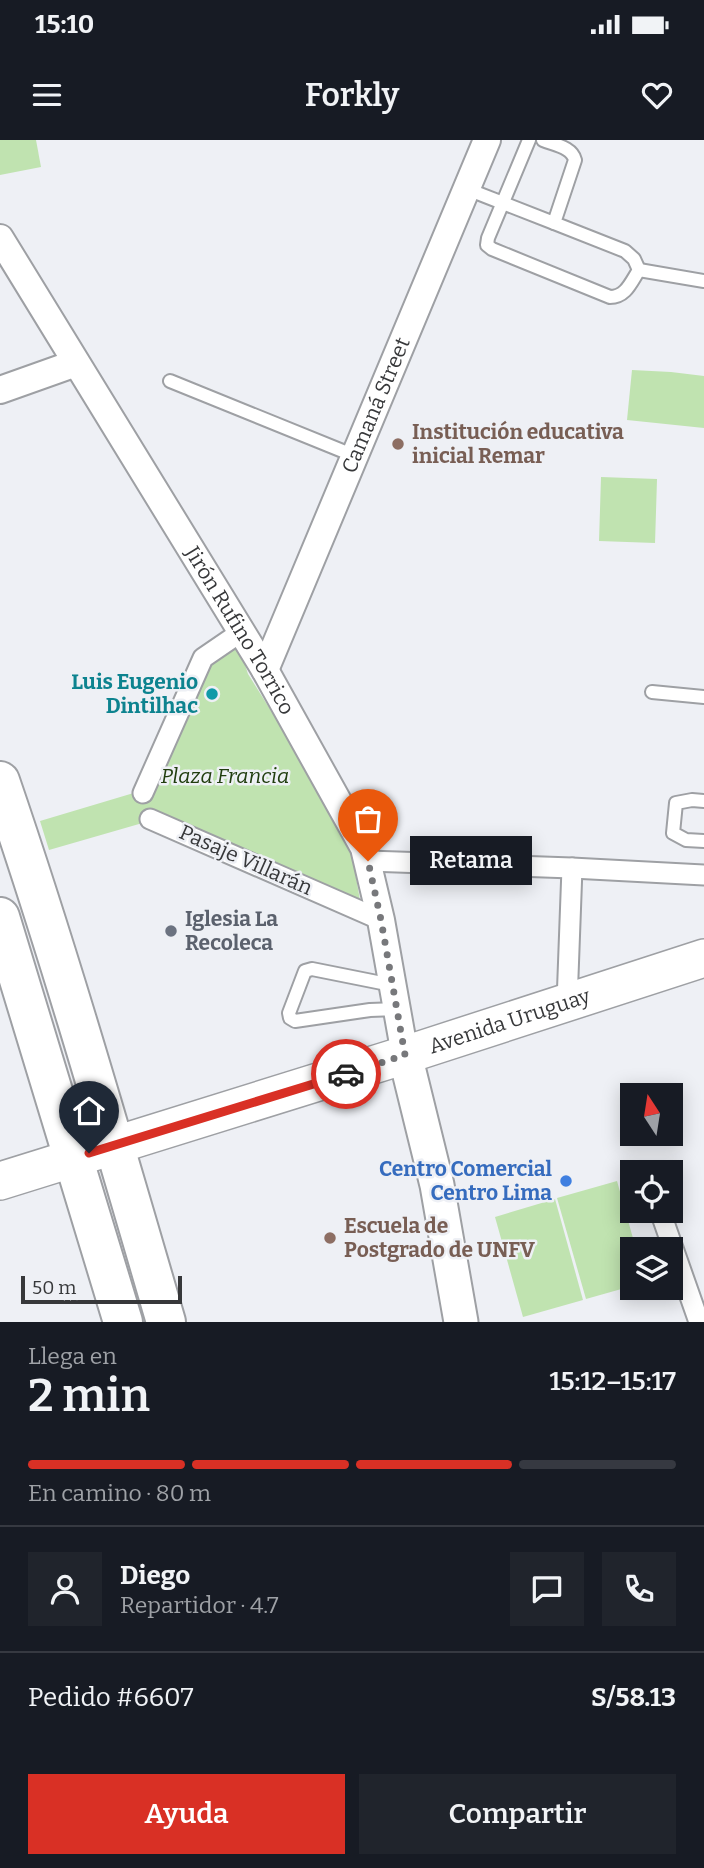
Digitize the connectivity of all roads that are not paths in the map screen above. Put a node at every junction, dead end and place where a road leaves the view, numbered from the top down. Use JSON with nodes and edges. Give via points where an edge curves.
{"nodes":[{"id":1,"x":487,"y":140,"type":"edge"},
{"id":2,"x":529,"y":140,"type":"edge"},
{"id":3,"x":543,"y":140,"type":"edge"},
{"id":4,"x":467,"y":189,"type":"junction"},
{"id":5,"x":502,"y":203,"type":"junction"},
{"id":6,"x":554,"y":223,"type":"junction"},
{"id":7,"x":0,"y":238,"type":"edge"},
{"id":8,"x":639,"y":270,"type":"junction"},
{"id":9,"x":704,"y":281,"type":"edge"},
{"id":10,"x":76,"y":363,"type":"junction"},
{"id":11,"x":170,"y":382,"type":"dead end"},
{"id":12,"x":0,"y":390,"type":"edge"},
{"id":13,"x":355,"y":456,"type":"junction"},
{"id":14,"x":241,"y":632,"type":"junction"},
{"id":15,"x":265,"y":670,"type":"junction"},
{"id":16,"x":653,"y":692,"type":"dead end"},
{"id":17,"x":704,"y":697,"type":"edge"},
{"id":18,"x":0,"y":781,"type":"edge"},
{"id":19,"x":143,"y":793,"type":"dead end"},
{"id":20,"x":704,"y":801,"type":"edge"},
{"id":21,"x":149,"y":819,"type":"dead end"},
{"id":22,"x":704,"y":841,"type":"edge"},
{"id":23,"x":368,"y":861,"type":"junction"},
{"id":24,"x":572,"y":868,"type":"junction"},
{"id":25,"x":704,"y":875,"type":"edge"},
{"id":26,"x":0,"y":917,"type":"edge"},
{"id":27,"x":381,"y":920,"type":"junction"},
{"id":28,"x":704,"y":958,"type":"edge"},
{"id":29,"x":0,"y":985,"type":"edge"},
{"id":30,"x":395,"y":997,"type":"junction"},
{"id":31,"x":567,"y":1003,"type":"junction"},
{"id":32,"x":405,"y":1055,"type":"junction"},
{"id":33,"x":115,"y":1145,"type":"junction"},
{"id":34,"x":69,"y":1173,"type":"junction"},
{"id":35,"x":0,"y":1181,"type":"edge"},
{"id":36,"x":664,"y":1223,"type":"edge"},
{"id":37,"x":103,"y":1322,"type":"edge"},
{"id":38,"x":123,"y":1322,"type":"edge"},
{"id":39,"x":166,"y":1322,"type":"edge"},
{"id":40,"x":461,"y":1322,"type":"edge"},
{"id":41,"x":699,"y":1322,"type":"edge"}],
"edges":[{"from":1,"to":4,"type":"street","name":"Camaná Street"},
{"from":2,"to":5,"type":"lane"},
{"from":3,"to":6,"type":"lane","via":[[571,151],[575,160]]},
{"from":4,"to":5,"type":"lane"},
{"from":4,"to":13,"type":"street","name":"Camaná Street"},
{"from":5,"to":6,"type":"lane"},
{"from":5,"to":8,"type":"lane","via":[[488,238],[492,249],[610,297],[624,293]]},
{"from":6,"to":8,"type":"lane","via":[[625,251]]},
{"from":7,"to":10,"type":"street","name":"Jirón Rufino Torrico"},
{"from":8,"to":9,"type":"lane"},
{"from":10,"to":12,"type":"street"},
{"from":10,"to":14,"type":"street","name":"Jirón Rufino Torrico"},
{"from":11,"to":13,"type":"lane"},
{"from":13,"to":15,"type":"street","name":"Camaná Street"},
{"from":14,"to":15,"type":"street","name":"Jirón Rufino Torrico"},
{"from":14,"to":19,"type":"street","via":[[203,658]]},
{"from":15,"to":23,"type":"street","name":"Jirón Rufino Torrico"},
{"from":16,"to":17,"type":"lane"},
{"from":18,"to":33,"type":"main road"},
{"from":20,"to":22,"type":"lane","via":[[676,803],[673,833],[686,840]]},
{"from":21,"to":27,"type":"street","name":"Pasaje Villarán"},
{"from":23,"to":24,"type":"street"},
{"from":23,"to":27,"type":"street","name":"Jirón Rufino Torrico"},
{"from":24,"to":25,"type":"street"},
{"from":24,"to":31,"type":"street"},
{"from":26,"to":34,"type":"main road"},
{"from":27,"to":30,"type":"street","name":"Jirón Rufino Torrico"},
{"from":28,"to":31,"type":"main road","name":"Avenida Uruguay"},
{"from":29,"to":34,"type":"main road"},
{"from":30,"to":30,"type":"lane","via":[[312,969],[305,971],[289,1013],[295,1021],[370,1010]]},
{"from":30,"to":32,"type":"street","name":"Jirón Rufino Torrico"},
{"from":31,"to":32,"type":"main road","name":"Avenida Uruguay"},
{"from":32,"to":33,"type":"main road","name":"Avenida Uruguay"},
{"from":32,"to":40,"type":"street","via":[[438,1185]]},
{"from":33,"to":34,"type":"main road","name":"Avenida Uruguay"},
{"from":33,"to":39,"type":"main road"},
{"from":34,"to":35,"type":"main road","name":"Avenida Uruguay"},
{"from":34,"to":37,"type":"main road"},
{"from":34,"to":38,"type":"main road"},
{"from":36,"to":41,"type":"street"}]}
